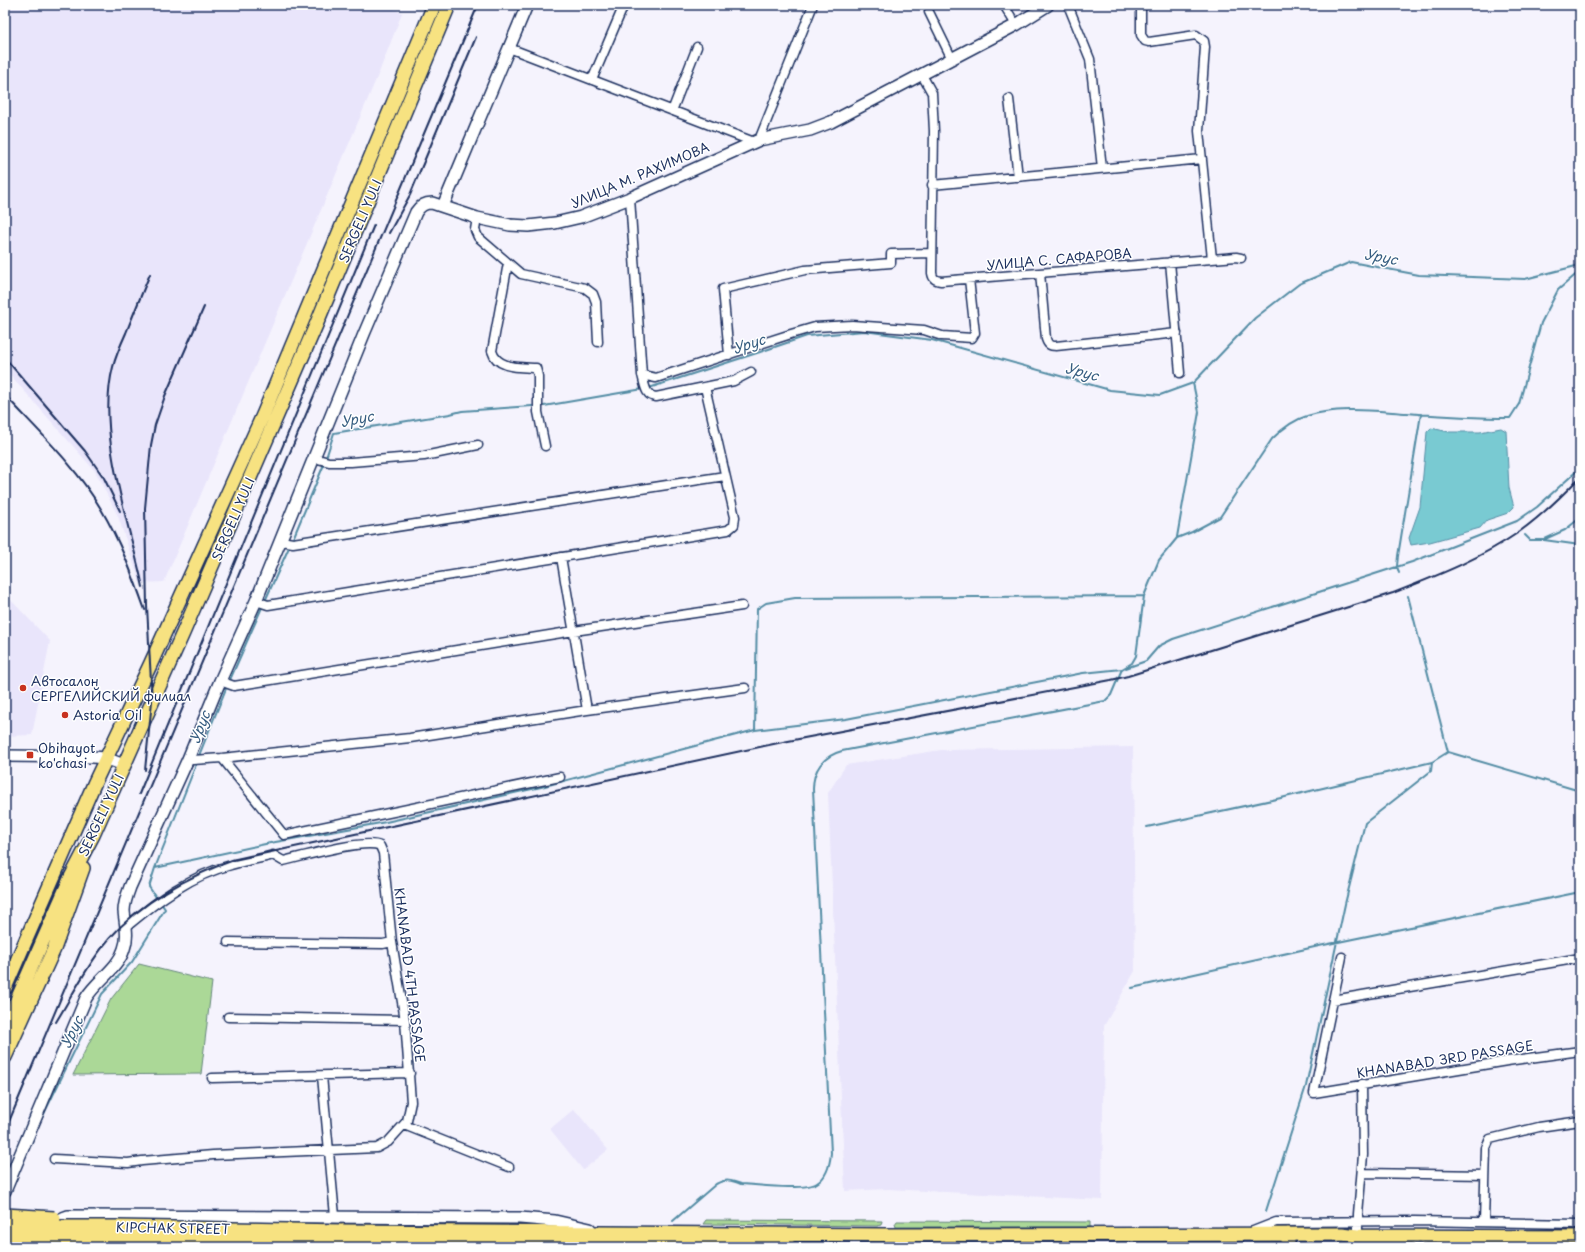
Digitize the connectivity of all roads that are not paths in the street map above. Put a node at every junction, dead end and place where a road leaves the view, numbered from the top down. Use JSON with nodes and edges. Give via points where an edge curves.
{"nodes":[{"id":1,"x":434,"y":5,"type":"edge"},
{"id":2,"x":449,"y":5,"type":"edge"},
{"id":3,"x":527,"y":5,"type":"edge"},
{"id":4,"x":624,"y":5,"type":"edge"},
{"id":5,"x":813,"y":5,"type":"edge"},
{"id":6,"x":1004,"y":5,"type":"edge"},
{"id":7,"x":1048,"y":5,"type":"edge"},
{"id":8,"x":1068,"y":5,"type":"edge"},
{"id":9,"x":1141,"y":5,"type":"edge"},
{"id":10,"x":928,"y":12,"type":"dead end"},
{"id":11,"x":1016,"y":25,"type":"junction"},
{"id":12,"x":509,"y":48,"type":"junction"},
{"id":13,"x":697,"y":48,"type":"dead end"},
{"id":14,"x":952,"y":58,"type":"junction"},
{"id":15,"x":922,"y":75,"type":"junction"},
{"id":16,"x":592,"y":80,"type":"junction"},
{"id":17,"x":1009,"y":99,"type":"dead end"},
{"id":18,"x":672,"y":111,"type":"junction"},
{"id":19,"x":756,"y":141,"type":"junction"},
{"id":20,"x":1202,"y":159,"type":"junction"},
{"id":21,"x":1102,"y":168,"type":"junction"},
{"id":22,"x":1018,"y":177,"type":"junction"},
{"id":23,"x":932,"y":185,"type":"junction"},
{"id":24,"x":630,"y":198,"type":"junction"},
{"id":25,"x":442,"y":206,"type":"junction"},
{"id":26,"x":477,"y":218,"type":"junction"},
{"id":27,"x":932,"y":253,"type":"junction"},
{"id":28,"x":1241,"y":258,"type":"dead end"},
{"id":29,"x":1212,"y":259,"type":"junction"},
{"id":30,"x":1170,"y":262,"type":"junction"},
{"id":31,"x":508,"y":263,"type":"junction"},
{"id":32,"x":1040,"y":273,"type":"junction"},
{"id":33,"x":969,"y":279,"type":"junction"},
{"id":34,"x":1177,"y":333,"type":"junction"},
{"id":35,"x":598,"y":342,"type":"dead end"},
{"id":36,"x":729,"y":355,"type":"junction"},
{"id":37,"x":751,"y":372,"type":"dead end"},
{"id":38,"x":1180,"y":373,"type":"dead end"},
{"id":39,"x":642,"y":375,"type":"junction"},
{"id":40,"x":705,"y":387,"type":"junction"},
{"id":41,"x":478,"y":444,"type":"dead end"},
{"id":42,"x":545,"y":446,"type":"dead end"},
{"id":43,"x":321,"y":460,"type":"junction"},
{"id":44,"x":725,"y":476,"type":"junction"},
{"id":45,"x":287,"y":542,"type":"junction"},
{"id":46,"x":561,"y":557,"type":"junction"},
{"id":47,"x":256,"y":601,"type":"junction"},
{"id":48,"x":742,"y":606,"type":"dead end"},
{"id":49,"x":574,"y":631,"type":"junction"},
{"id":50,"x":220,"y":681,"type":"junction"},
{"id":51,"x":745,"y":688,"type":"dead end"},
{"id":52,"x":587,"y":710,"type":"junction"},
{"id":53,"x":5,"y":756,"type":"edge"},
{"id":54,"x":105,"y":758,"type":"junction"},
{"id":55,"x":222,"y":758,"type":"junction"},
{"id":56,"x":194,"y":760,"type":"junction"},
{"id":57,"x":124,"y":765,"type":"junction"},
{"id":58,"x":560,"y":777,"type":"dead end"},
{"id":59,"x":92,"y":835,"type":"junction"},
{"id":60,"x":126,"y":927,"type":"junction"},
{"id":61,"x":228,"y":942,"type":"dead end"},
{"id":62,"x":392,"y":942,"type":"junction"},
{"id":63,"x":1342,"y":957,"type":"dead end"},
{"id":64,"x":1580,"y":958,"type":"edge"},
{"id":65,"x":5,"y":988,"type":"edge"},
{"id":66,"x":1333,"y":1000,"type":"junction"},
{"id":67,"x":228,"y":1018,"type":"dead end"},
{"id":68,"x":405,"y":1020,"type":"junction"},
{"id":69,"x":5,"y":1027,"type":"edge"},
{"id":70,"x":1580,"y":1051,"type":"edge"},
{"id":71,"x":5,"y":1057,"type":"edge"},
{"id":72,"x":410,"y":1073,"type":"junction"},
{"id":73,"x":322,"y":1076,"type":"junction"},
{"id":74,"x":212,"y":1078,"type":"dead end"},
{"id":75,"x":1362,"y":1084,"type":"junction"},
{"id":76,"x":1580,"y":1121,"type":"edge"},
{"id":77,"x":404,"y":1125,"type":"junction"},
{"id":78,"x":328,"y":1150,"type":"junction"},
{"id":79,"x":54,"y":1159,"type":"dead end"},
{"id":80,"x":509,"y":1167,"type":"dead end"},
{"id":81,"x":1362,"y":1173,"type":"junction"},
{"id":82,"x":1485,"y":1174,"type":"junction"},
{"id":83,"x":5,"y":1191,"type":"edge"},
{"id":84,"x":5,"y":1215,"type":"edge"},
{"id":85,"x":335,"y":1216,"type":"junction"},
{"id":86,"x":1357,"y":1222,"type":"junction"},
{"id":87,"x":1484,"y":1222,"type":"junction"},
{"id":88,"x":1580,"y":1224,"type":"edge"},
{"id":89,"x":5,"y":1227,"type":"edge"},
{"id":90,"x":117,"y":1227,"type":"junction"},
{"id":91,"x":53,"y":1230,"type":"junction"},
{"id":92,"x":615,"y":1233,"type":"junction"},
{"id":93,"x":696,"y":1233,"type":"junction"},
{"id":94,"x":1244,"y":1234,"type":"junction"},
{"id":95,"x":1358,"y":1236,"type":"junction"},
{"id":96,"x":1580,"y":1237,"type":"edge"},
{"id":97,"x":5,"y":1240,"type":"edge"},
{"id":98,"x":1288,"y":1241,"type":"edge"},
{"id":99,"x":1342,"y":1241,"type":"edge"},
{"id":100,"x":384,"y":1246,"type":"edge"},
{"id":101,"x":696,"y":1246,"type":"edge"},
{"id":102,"x":50,"y":1247,"type":"edge"},
{"id":103,"x":55,"y":1247,"type":"edge"},
{"id":104,"x":790,"y":1247,"type":"edge"}],
"edges":[{"from":1,"to":54,"type":"main road","name":"SERGELI YULI","via":[[263,415],[151,663]]},
{"from":2,"to":57,"type":"main road","name":"SERGELI YULI","via":[[281,409]]},
{"from":3,"to":12,"type":"street"},
{"from":4,"to":16,"type":"street"},
{"from":5,"to":19,"type":"street"},
{"from":6,"to":11,"type":"street"},
{"from":7,"to":11,"type":"street","name":"УЛИЦА М. РАХИМОВА"},
{"from":8,"to":21,"type":"street","via":[[1090,59]]},
{"from":9,"to":20,"type":"street","via":[[1142,35],[1145,41],[1196,35],[1204,41],[1199,131]]},
{"from":10,"to":14,"type":"street"},
{"from":11,"to":14,"type":"street","name":"УЛИЦА М. РАХИМОВА"},
{"from":12,"to":16,"type":"street","name":"УЛИЦА М. РАХИМОВА"},
{"from":12,"to":25,"type":"street"},
{"from":13,"to":18,"type":"street"},
{"from":14,"to":15,"type":"street","name":"УЛИЦА М. РАХИМОВА"},
{"from":15,"to":19,"type":"street","name":"УЛИЦА М. РАХИМОВА","via":[[823,126]]},
{"from":15,"to":23,"type":"street","name":"УЛИЦА С. САФАРОВА","via":[[932,93]]},
{"from":16,"to":18,"type":"street","name":"УЛИЦА М. РАХИМОВА"},
{"from":17,"to":22,"type":"street"},
{"from":18,"to":19,"type":"street","name":"УЛИЦА М. РАХИМОВА"},
{"from":19,"to":24,"type":"street","name":"УЛИЦА М. РАХИМОВА"},
{"from":20,"to":21,"type":"street"},
{"from":20,"to":29,"type":"street"},
{"from":21,"to":22,"type":"street"},
{"from":22,"to":23,"type":"street"},
{"from":23,"to":27,"type":"street","name":"УЛИЦА С. САФАРОВА"},
{"from":24,"to":26,"type":"street","name":"УЛИЦА М. РАХИМОВА","via":[[581,217],[548,224],[510,225]]},
{"from":24,"to":39,"type":"street"},
{"from":25,"to":26,"type":"street","name":"УЛИЦА М. РАХИМОВА"},
{"from":25,"to":43,"type":"street","name":"УЛИЦА М. РАХИМОВА","via":[[428,203],[420,206],[416,212],[364,334]]},
{"from":26,"to":31,"type":"street","via":[[475,230],[478,237]]},
{"from":27,"to":33,"type":"street","name":"УЛИЦА С. САФАРОВА","via":[[932,278]]},
{"from":27,"to":36,"type":"street","via":[[891,254],[891,264],[805,270],[723,290]]},
{"from":28,"to":29,"type":"street","name":"УЛИЦА С. САФАРОВА"},
{"from":29,"to":30,"type":"street","name":"УЛИЦА С. САФАРОВА"},
{"from":30,"to":32,"type":"street","name":"УЛИЦА С. САФАРОВА"},
{"from":30,"to":34,"type":"street"},
{"from":31,"to":35,"type":"street","via":[[521,274],[590,290],[596,302]]},
{"from":31,"to":42,"type":"street","via":[[492,350],[502,364],[536,368],[538,412]]},
{"from":32,"to":33,"type":"street","name":"УЛИЦА С. САФАРОВА"},
{"from":32,"to":34,"type":"street","via":[[1046,339],[1051,346]]},
{"from":33,"to":36,"type":"street","via":[[975,333],[972,338],[942,336],[924,330],[852,325],[815,328],[790,334]]},
{"from":34,"to":38,"type":"street"},
{"from":36,"to":39,"type":"street","via":[[656,378]]},
{"from":37,"to":40,"type":"street","via":[[734,381]]},
{"from":39,"to":40,"type":"street","via":[[650,396]]},
{"from":40,"to":44,"type":"street"},
{"from":41,"to":43,"type":"street","via":[[424,456],[351,462]]},
{"from":43,"to":45,"type":"street","name":"УЛИЦА М. РАХИМОВА"},
{"from":44,"to":45,"type":"street"},
{"from":44,"to":46,"type":"street","via":[[735,517],[734,526],[731,528]]},
{"from":45,"to":47,"type":"street","name":"УЛИЦА М. РАХИМОВА"},
{"from":46,"to":47,"type":"street","via":[[268,605]]},
{"from":46,"to":49,"type":"street"},
{"from":47,"to":50,"type":"street","name":"УЛИЦА М. РАХИМОВА"},
{"from":48,"to":49,"type":"street"},
{"from":49,"to":50,"type":"street","via":[[234,686]]},
{"from":49,"to":52,"type":"street"},
{"from":50,"to":56,"type":"street","name":"УЛИЦА М. РАХИМОВА"},
{"from":51,"to":52,"type":"street"},
{"from":52,"to":55,"type":"street","via":[[410,738]]},
{"from":53,"to":54,"type":"street"},
{"from":54,"to":57,"type":"street"},
{"from":54,"to":65,"type":"main road","name":"SERGELI YULI"},
{"from":55,"to":56,"type":"street"},
{"from":55,"to":58,"type":"street","via":[[284,835]]},
{"from":56,"to":60,"type":"street","name":"УЛИЦА М. РАХИМОВА","via":[[128,894],[124,911]]},
{"from":57,"to":59,"type":"main road","name":"SERGELI YULI"},
{"from":59,"to":69,"type":"main road","name":"SERGELI YULI"},
{"from":59,"to":71,"type":"main road","via":[[79,882],[54,949]]},
{"from":60,"to":62,"type":"street","name":"KHANABAD 4TH PASSAGE","via":[[168,894],[230,865],[274,855],[283,861],[340,848],[373,844],[382,849]]},
{"from":60,"to":83,"type":"street","name":"УЛИЦА М. РАХИМОВА","via":[[126,943],[122,954],[86,998]]},
{"from":61,"to":62,"type":"street"},
{"from":62,"to":68,"type":"street","name":"KHANABAD 4TH PASSAGE"},
{"from":63,"to":66,"type":"street"},
{"from":64,"to":66,"type":"street"},
{"from":66,"to":75,"type":"street","name":"KHANABAD 3RD PASSAGE","via":[[1314,1093]]},
{"from":67,"to":68,"type":"street"},
{"from":68,"to":72,"type":"street","name":"KHANABAD 4TH PASSAGE"},
{"from":70,"to":75,"type":"street","name":"KHANABAD 3RD PASSAGE","via":[[1507,1060]]},
{"from":72,"to":73,"type":"street"},
{"from":72,"to":77,"type":"street","name":"KHANABAD 4TH PASSAGE","via":[[411,1102]]},
{"from":73,"to":74,"type":"street"},
{"from":73,"to":78,"type":"street"},
{"from":75,"to":81,"type":"street"},
{"from":76,"to":82,"type":"street","via":[[1539,1127],[1490,1139],[1486,1148]]},
{"from":77,"to":78,"type":"street","name":"KHANABAD 4TH PASSAGE","via":[[388,1142],[377,1148]]},
{"from":77,"to":80,"type":"street"},
{"from":78,"to":79,"type":"street","name":"KHANABAD 4TH PASSAGE","via":[[213,1155],[128,1163]]},
{"from":78,"to":85,"type":"street"},
{"from":81,"to":82,"type":"street"},
{"from":81,"to":86,"type":"street"},
{"from":82,"to":87,"type":"street"},
{"from":84,"to":90,"type":"main road","bridge":true,"via":[[84,1220]]},
{"from":85,"to":91,"type":"street","via":[[68,1216],[58,1221]]},
{"from":85,"to":92,"type":"street","via":[[520,1218],[555,1221]]},
{"from":86,"to":87,"type":"street"},
{"from":86,"to":94,"type":"street","via":[[1276,1222]]},
{"from":86,"to":95,"type":"street"},
{"from":87,"to":88,"type":"street"},
{"from":89,"to":90,"type":"main road","name":"KIPCHAK STREET","bridge":true},
{"from":90,"to":92,"type":"main road","name":"KIPCHAK STREET","bridge":true},
{"from":91,"to":102,"type":"street"},
{"from":91,"to":103,"type":"street"},
{"from":92,"to":93,"type":"main road"},
{"from":93,"to":94,"type":"main road"},
{"from":93,"to":101,"type":"main road"},
{"from":94,"to":98,"type":"main road"},
{"from":95,"to":96,"type":"main road"},
{"from":95,"to":99,"type":"main road"},
{"from":97,"to":100,"type":"main road","name":"KIPCHAK STREET","bridge":true},
{"from":98,"to":99,"type":"main road"},
{"from":100,"to":101,"type":"main road"},
{"from":101,"to":104,"type":"main road"}]}
